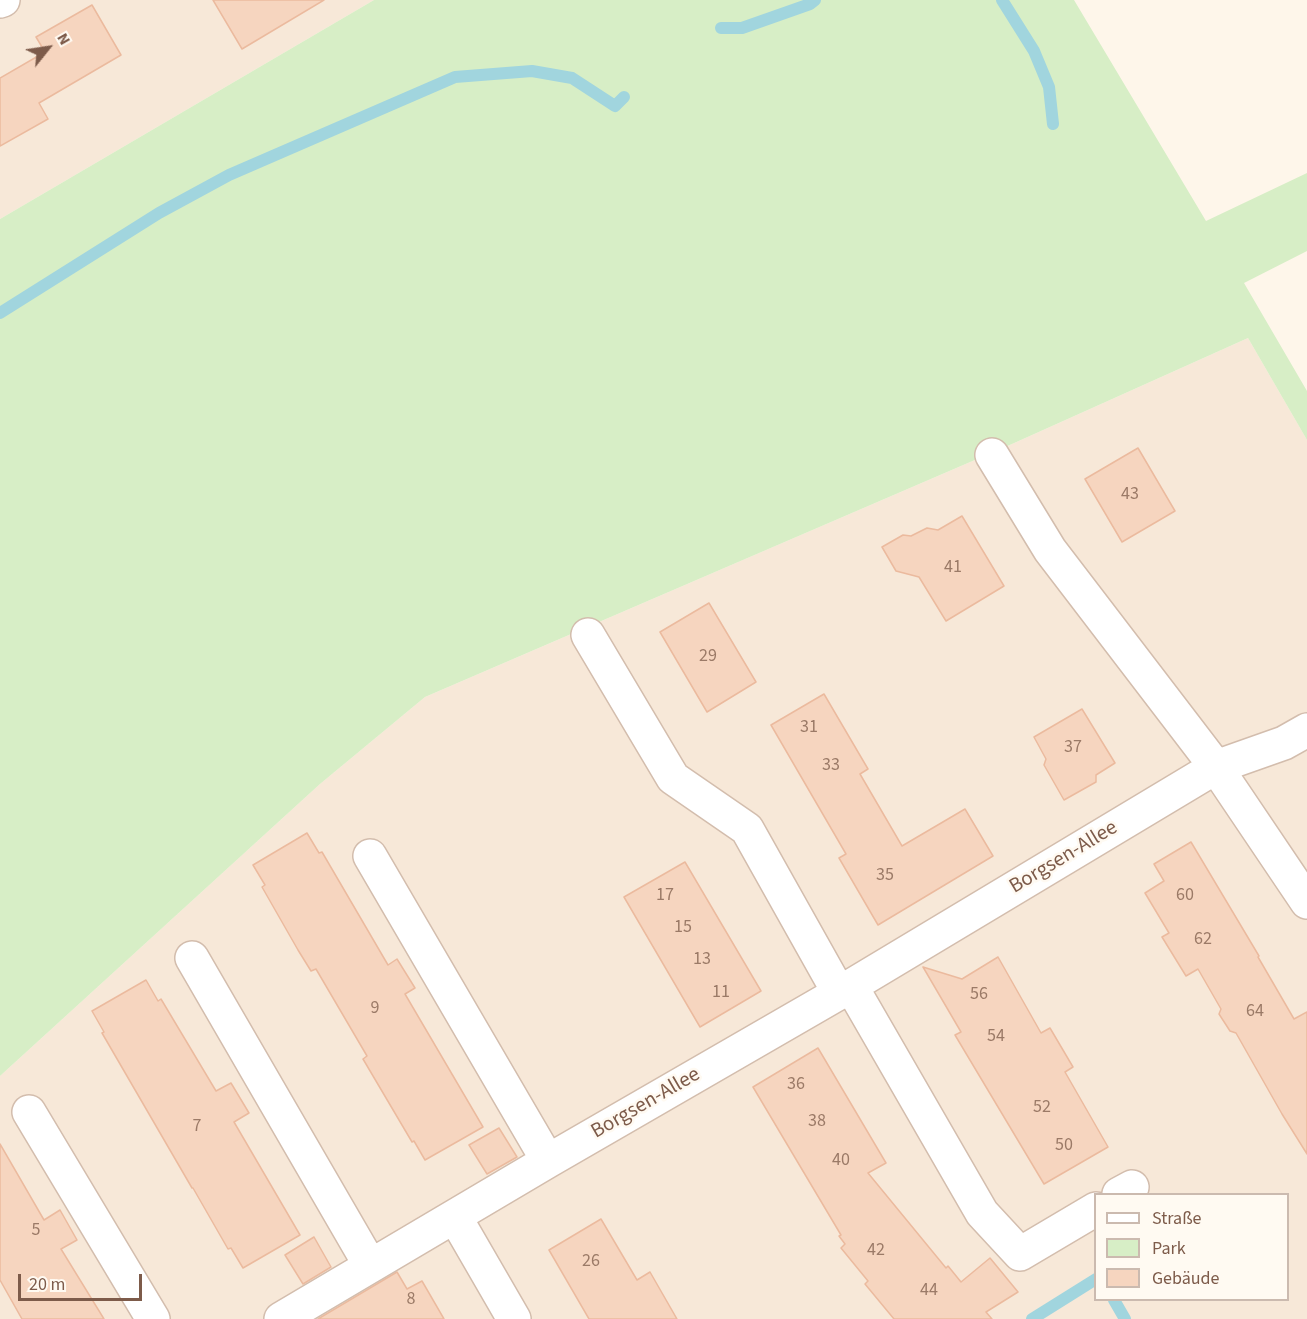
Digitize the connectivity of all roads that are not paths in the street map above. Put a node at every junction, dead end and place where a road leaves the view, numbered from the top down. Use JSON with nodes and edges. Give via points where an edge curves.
{"nodes":[{"id":1,"x":992,"y":455,"type":"dead end"},
{"id":2,"x":588,"y":635,"type":"dead end"},
{"id":3,"x":1307,"y":729,"type":"edge"},
{"id":4,"x":1216,"y":767,"type":"junction"},
{"id":5,"x":370,"y":856,"type":"dead end"},
{"id":6,"x":1307,"y":903,"type":"edge"},
{"id":7,"x":192,"y":958,"type":"dead end"},
{"id":8,"x":845,"y":989,"type":"junction"},
{"id":9,"x":29,"y":1112,"type":"dead end"},
{"id":10,"x":548,"y":1161,"type":"junction"},
{"id":11,"x":1094,"y":1210,"type":"edge"},
{"id":12,"x":455,"y":1216,"type":"junction"},
{"id":13,"x":370,"y":1265,"type":"junction"},
{"id":14,"x":153,"y":1319,"type":"edge"},
{"id":15,"x":281,"y":1319,"type":"edge"},
{"id":16,"x":514,"y":1319,"type":"edge"}],
"edges":[{"from":1,"to":4,"type":"street","via":[[1050,550]]},
{"from":2,"to":8,"type":"street","via":[[673,777],[747,829]]},
{"from":3,"to":4,"type":"street","name":"Borgsen-Allee","via":[[1284,743]]},
{"from":4,"to":6,"type":"street"},
{"from":4,"to":8,"type":"street","name":"Borgsen-Allee"},
{"from":5,"to":10,"type":"street"},
{"from":7,"to":13,"type":"street"},
{"from":8,"to":10,"type":"street","name":"Borgsen-Allee"},
{"from":8,"to":11,"type":"street","via":[[982,1213],[1020,1254]]},
{"from":9,"to":14,"type":"street"},
{"from":10,"to":12,"type":"street","name":"Borgsen-Allee"},
{"from":12,"to":13,"type":"street","name":"Borgsen-Allee"},
{"from":12,"to":16,"type":"street"},
{"from":13,"to":15,"type":"street","name":"Borgsen-Allee"}]}
